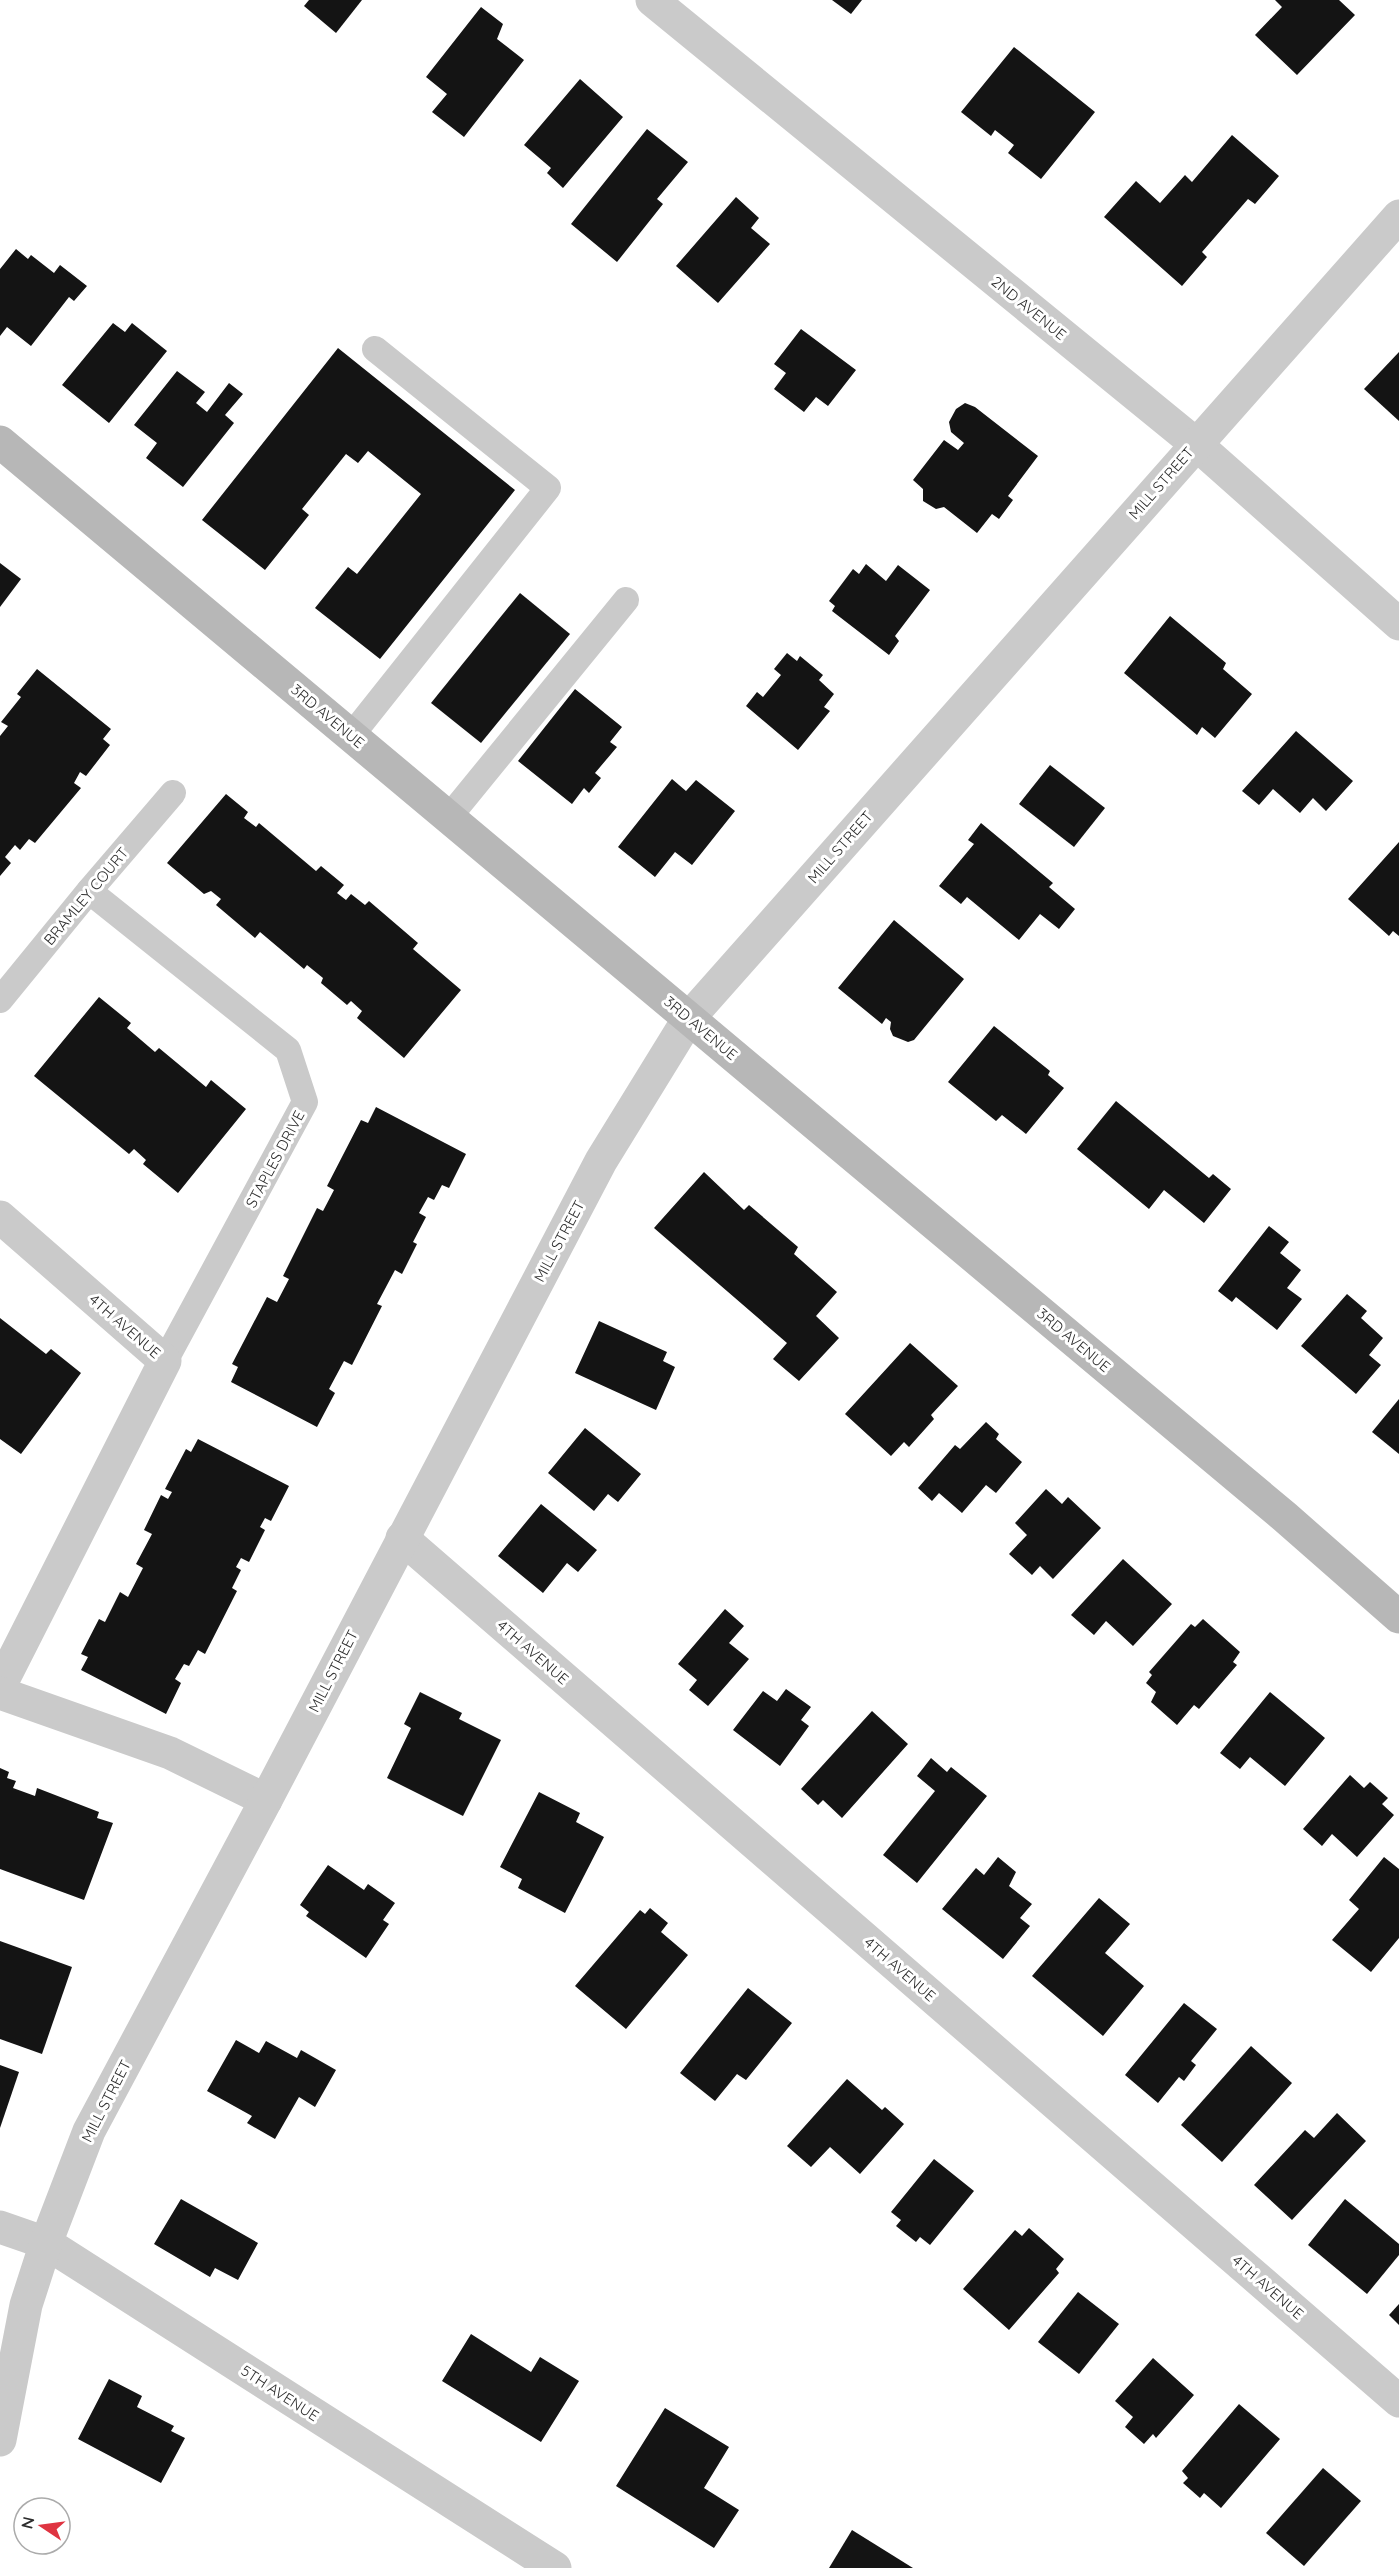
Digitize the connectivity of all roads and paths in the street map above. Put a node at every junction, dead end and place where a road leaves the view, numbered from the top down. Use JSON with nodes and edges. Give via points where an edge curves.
{"nodes":[{"id":1,"x":652,"y":0,"type":"edge"},
{"id":2,"x":1399,"y":216,"type":"edge"},
{"id":3,"x":375,"y":349,"type":"dead end"},
{"id":4,"x":0,"y":442,"type":"edge"},
{"id":5,"x":1196,"y":444,"type":"junction"},
{"id":6,"x":626,"y":600,"type":"dead end"},
{"id":7,"x":1399,"y":624,"type":"edge"},
{"id":8,"x":351,"y":736,"type":"junction"},
{"id":9,"x":173,"y":793,"type":"dead end"},
{"id":10,"x":449,"y":817,"type":"junction"},
{"id":11,"x":88,"y":891,"type":"junction"},
{"id":12,"x":0,"y":1000,"type":"edge"},
{"id":13,"x":689,"y":1018,"type":"junction"},
{"id":14,"x":0,"y":1217,"type":"edge"},
{"id":15,"x":165,"y":1361,"type":"junction"},
{"id":16,"x":402,"y":1538,"type":"junction"},
{"id":17,"x":1399,"y":1617,"type":"edge"},
{"id":18,"x":0,"y":1686,"type":"edge"},
{"id":19,"x":0,"y":1693,"type":"edge"},
{"id":20,"x":266,"y":1800,"type":"junction"},
{"id":21,"x":0,"y":2227,"type":"edge"},
{"id":22,"x":46,"y":2243,"type":"junction"},
{"id":23,"x":1399,"y":2401,"type":"edge"},
{"id":24,"x":0,"y":2440,"type":"edge"},
{"id":25,"x":555,"y":2568,"type":"edge"}],
"edges":[{"from":1,"to":5,"type":"street","name":"2ND AVENUE"},
{"from":2,"to":5,"type":"street","name":"MILL STREET"},
{"from":3,"to":8,"type":"lane","via":[[548,488]]},
{"from":4,"to":8,"type":"main road","name":"3RD AVENUE"},
{"from":5,"to":7,"type":"street","name":"2ND AVENUE"},
{"from":5,"to":13,"type":"street","name":"MILL STREET"},
{"from":6,"to":10,"type":"lane"},
{"from":8,"to":10,"type":"main road","name":"3RD AVENUE"},
{"from":9,"to":11,"type":"lane","name":"BRAMLEY COURT"},
{"from":10,"to":13,"type":"main road","name":"3RD AVENUE"},
{"from":11,"to":12,"type":"lane","name":"BRAMLEY COURT"},
{"from":11,"to":15,"type":"lane","name":"STAPLES DRIVE","via":[[288,1050],[305,1101]]},
{"from":13,"to":16,"type":"street","name":"MILL STREET","via":[[601,1161]]},
{"from":13,"to":17,"type":"main road","name":"3RD AVENUE"},
{"from":14,"to":15,"type":"street","name":"4TH AVENUE"},
{"from":15,"to":18,"type":"street","name":"4TH AVENUE"},
{"from":16,"to":20,"type":"street","name":"MILL STREET"},
{"from":16,"to":23,"type":"street","name":"4TH AVENUE"},
{"from":19,"to":20,"type":"street","via":[[170,1753]]},
{"from":20,"to":22,"type":"street","name":"MILL STREET","via":[[89,2131]]},
{"from":21,"to":22,"type":"street","name":"5TH AVENUE"},
{"from":22,"to":24,"type":"street","name":"MILL STREET","via":[[26,2305]]},
{"from":22,"to":25,"type":"street","name":"5TH AVENUE"}]}
